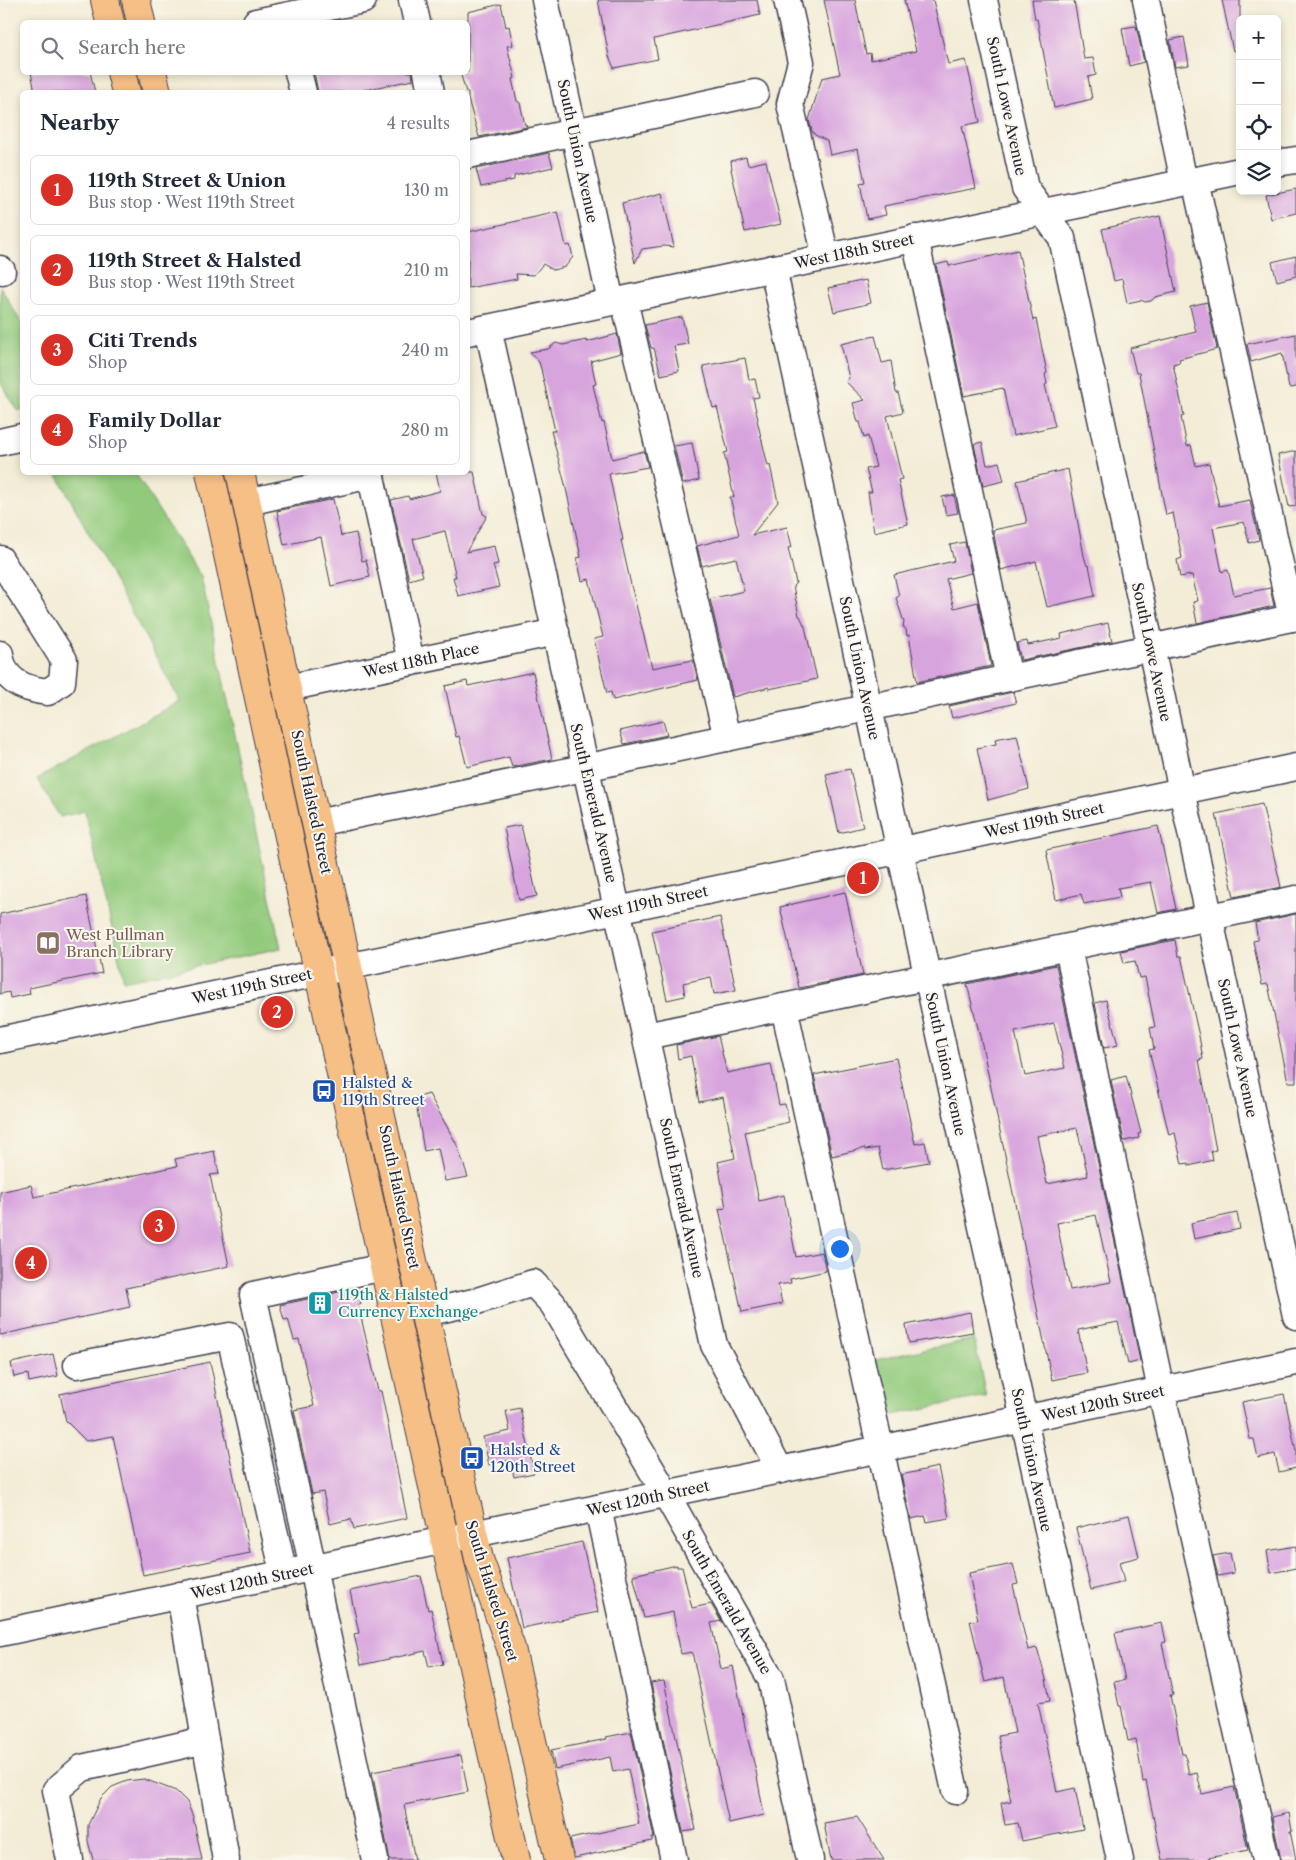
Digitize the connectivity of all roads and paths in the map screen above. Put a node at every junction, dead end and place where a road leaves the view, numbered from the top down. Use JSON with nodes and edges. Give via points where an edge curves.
{"nodes":[{"id":1,"x":105,"y":0,"type":"edge"},
{"id":2,"x":136,"y":0,"type":"edge"},
{"id":3,"x":363,"y":0,"type":"edge"},
{"id":4,"x":412,"y":0,"type":"edge"},
{"id":5,"x":545,"y":0,"type":"edge"},
{"id":6,"x":787,"y":0,"type":"edge"},
{"id":7,"x":984,"y":0,"type":"edge"},
{"id":8,"x":1146,"y":0,"type":"edge"},
{"id":9,"x":285,"y":13,"type":"edge"},
{"id":10,"x":110,"y":20,"type":"edge"},
{"id":11,"x":141,"y":20,"type":"edge"},
{"id":12,"x":262,"y":20,"type":"edge"},
{"id":13,"x":417,"y":20,"type":"edge"},
{"id":14,"x":122,"y":75,"type":"edge"},
{"id":15,"x":153,"y":75,"type":"edge"},
{"id":16,"x":299,"y":75,"type":"edge"},
{"id":17,"x":428,"y":75,"type":"edge"},
{"id":18,"x":126,"y":90,"type":"edge"},
{"id":19,"x":156,"y":90,"type":"edge"},
{"id":20,"x":302,"y":90,"type":"edge"},
{"id":21,"x":431,"y":90,"type":"edge"},
{"id":22,"x":755,"y":93,"type":"dead end"},
{"id":23,"x":574,"y":132,"type":"junction"},
{"id":24,"x":470,"y":155,"type":"edge"},
{"id":25,"x":1296,"y":160,"type":"edge"},
{"id":26,"x":1281,"y":163,"type":"edge"},
{"id":27,"x":1236,"y":172,"type":"edge"},
{"id":28,"x":1190,"y":181,"type":"junction"},
{"id":29,"x":1043,"y":212,"type":"junction"},
{"id":30,"x":915,"y":238,"type":"junction"},
{"id":31,"x":826,"y":257,"type":"junction"},
{"id":32,"x":773,"y":268,"type":"junction"},
{"id":33,"x":618,"y":301,"type":"junction"},
{"id":34,"x":478,"y":330,"type":"edge"},
{"id":35,"x":20,"y":437,"type":"edge"},
{"id":36,"x":0,"y":442,"type":"edge"},
{"id":37,"x":211,"y":475,"type":"edge"},
{"id":38,"x":241,"y":475,"type":"edge"},
{"id":39,"x":366,"y":475,"type":"edge"},
{"id":40,"x":370,"y":475,"type":"edge"},
{"id":41,"x":247,"y":502,"type":"junction"},
{"id":42,"x":0,"y":559,"type":"edge"},
{"id":43,"x":1294,"y":617,"type":"edge"},
{"id":44,"x":556,"y":632,"type":"junction"},
{"id":45,"x":1151,"y":648,"type":"junction"},
{"id":46,"x":0,"y":654,"type":"edge"},
{"id":47,"x":411,"y":662,"type":"junction"},
{"id":48,"x":1009,"y":678,"type":"junction"},
{"id":49,"x":287,"y":688,"type":"junction"},
{"id":50,"x":869,"y":708,"type":"junction"},
{"id":51,"x":727,"y":738,"type":"junction"},
{"id":52,"x":1296,"y":767,"type":"edge"},
{"id":53,"x":586,"y":768,"type":"junction"},
{"id":54,"x":1182,"y":791,"type":"junction"},
{"id":55,"x":316,"y":823,"type":"junction"},
{"id":56,"x":900,"y":850,"type":"junction"},
{"id":57,"x":1296,"y":900,"type":"edge"},
{"id":58,"x":618,"y":909,"type":"junction"},
{"id":59,"x":1210,"y":918,"type":"junction"},
{"id":60,"x":1068,"y":948,"type":"junction"},
{"id":61,"x":348,"y":966,"type":"junction"},
{"id":62,"x":319,"y":972,"type":"junction"},
{"id":63,"x":927,"y":977,"type":"junction"},
{"id":64,"x":784,"y":1007,"type":"junction"},
{"id":65,"x":646,"y":1036,"type":"junction"},
{"id":66,"x":0,"y":1040,"type":"edge"},
{"id":67,"x":384,"y":1267,"type":"junction"},
{"id":68,"x":425,"y":1313,"type":"junction"},
{"id":69,"x":1296,"y":1316,"type":"edge"},
{"id":70,"x":1296,"y":1362,"type":"edge"},
{"id":71,"x":77,"y":1365,"type":"dead end"},
{"id":72,"x":1161,"y":1390,"type":"junction"},
{"id":73,"x":1023,"y":1419,"type":"junction"},
{"id":74,"x":880,"y":1449,"type":"junction"},
{"id":75,"x":780,"y":1470,"type":"junction"},
{"id":76,"x":666,"y":1494,"type":"junction"},
{"id":77,"x":598,"y":1508,"type":"junction"},
{"id":78,"x":473,"y":1534,"type":"junction"},
{"id":79,"x":445,"y":1540,"type":"junction"},
{"id":80,"x":313,"y":1568,"type":"junction"},
{"id":81,"x":284,"y":1574,"type":"junction"},
{"id":82,"x":180,"y":1596,"type":"junction"},
{"id":83,"x":0,"y":1633,"type":"edge"},
{"id":84,"x":205,"y":1740,"type":"junction"},
{"id":85,"x":954,"y":1791,"type":"dead end"},
{"id":86,"x":70,"y":1860,"type":"edge"},
{"id":87,"x":226,"y":1860,"type":"edge"},
{"id":88,"x":376,"y":1860,"type":"edge"},
{"id":89,"x":516,"y":1860,"type":"edge"},
{"id":90,"x":558,"y":1860,"type":"edge"},
{"id":91,"x":674,"y":1860,"type":"edge"},
{"id":92,"x":810,"y":1860,"type":"edge"},
{"id":93,"x":1120,"y":1860,"type":"edge"},
{"id":94,"x":1266,"y":1860,"type":"edge"}],
"edges":[{"from":1,"to":10,"type":"main road"},
{"from":2,"to":11,"type":"main road"},
{"from":3,"to":9,"type":"street"},
{"from":4,"to":13,"type":"street"},
{"from":5,"to":23,"type":"street","name":"South Union Avenue"},
{"from":6,"to":31,"type":"street","via":[[801,62],[790,104]]},
{"from":7,"to":29,"type":"street","name":"South Lowe Avenue","via":[[1025,188]]},
{"from":8,"to":28,"type":"street"},
{"from":9,"to":12,"type":"street"},
{"from":14,"to":18,"type":"main road"},
{"from":15,"to":19,"type":"main road"},
{"from":16,"to":20,"type":"street"},
{"from":17,"to":21,"type":"street"},
{"from":22,"to":23,"type":"street"},
{"from":23,"to":24,"type":"street"},
{"from":23,"to":33,"type":"street","name":"South Union Avenue"},
{"from":25,"to":26,"type":"street"},
{"from":27,"to":28,"type":"street","name":"West 118th Street"},
{"from":28,"to":29,"type":"street","name":"West 118th Street"},
{"from":28,"to":43,"type":"street"},
{"from":29,"to":30,"type":"street","name":"West 118th Street"},
{"from":29,"to":45,"type":"street","name":"South Lowe Avenue","via":[[1062,238]]},
{"from":30,"to":31,"type":"street","name":"West 118th Street"},
{"from":30,"to":48,"type":"street"},
{"from":31,"to":32,"type":"street","name":"West 118th Street"},
{"from":32,"to":33,"type":"street","name":"West 118th Street"},
{"from":32,"to":50,"type":"street","name":"South Union Avenue"},
{"from":33,"to":34,"type":"street","name":"West 118th Street"},
{"from":33,"to":51,"type":"street","name":"South Union Avenue"},
{"from":34,"to":44,"type":"street","name":"South Emerald Avenue"},
{"from":35,"to":36,"type":"street"},
{"from":37,"to":62,"type":"main road","name":"South Halsted Street"},
{"from":38,"to":41,"type":"main road","name":"South Halsted Street"},
{"from":39,"to":41,"type":"street"},
{"from":40,"to":47,"type":"street"},
{"from":41,"to":49,"type":"main road","name":"South Halsted Street"},
{"from":42,"to":46,"type":"street","via":[[64,660],[62,682],[48,692],[22,686],[11,680]]},
{"from":43,"to":45,"type":"street"},
{"from":44,"to":47,"type":"street","name":"West 118th Place"},
{"from":44,"to":53,"type":"street","name":"South Emerald Avenue"},
{"from":45,"to":48,"type":"street"},
{"from":45,"to":54,"type":"street","name":"South Lowe Avenue"},
{"from":47,"to":49,"type":"street","name":"West 118th Place"},
{"from":48,"to":50,"type":"street"},
{"from":49,"to":55,"type":"main road","name":"South Halsted Street"},
{"from":50,"to":51,"type":"street"},
{"from":50,"to":56,"type":"street","name":"South Union Avenue"},
{"from":51,"to":53,"type":"street"},
{"from":52,"to":54,"type":"street","name":"West 119th Street"},
{"from":53,"to":55,"type":"street"},
{"from":53,"to":58,"type":"street","name":"South Emerald Avenue"},
{"from":54,"to":56,"type":"street","name":"West 119th Street"},
{"from":54,"to":59,"type":"street","name":"South Lowe Avenue"},
{"from":55,"to":61,"type":"main road","name":"South Halsted Street"},
{"from":56,"to":58,"type":"street","name":"West 119th Street"},
{"from":56,"to":63,"type":"street","name":"South Union Avenue"},
{"from":57,"to":59,"type":"street"},
{"from":58,"to":61,"type":"street","name":"West 119th Street"},
{"from":58,"to":65,"type":"street","name":"South Emerald Avenue"},
{"from":59,"to":60,"type":"street"},
{"from":59,"to":69,"type":"street","name":"South Lowe Avenue"},
{"from":60,"to":63,"type":"street"},
{"from":60,"to":72,"type":"street"},
{"from":61,"to":62,"type":"street","name":"West 119th Street"},
{"from":61,"to":68,"type":"main road","name":"South Halsted Street"},
{"from":62,"to":66,"type":"street","name":"West 119th Street"},
{"from":62,"to":67,"type":"main road","name":"South Halsted Street"},
{"from":63,"to":64,"type":"street"},
{"from":63,"to":73,"type":"street","name":"South Union Avenue"},
{"from":64,"to":65,"type":"street"},
{"from":64,"to":74,"type":"street"},
{"from":65,"to":75,"type":"street","name":"South Emerald Avenue","via":[[714,1345]]},
{"from":67,"to":79,"type":"main road","name":"South Halsted Street"},
{"from":67,"to":80,"type":"street","via":[[253,1295]]},
{"from":68,"to":76,"type":"street","name":"South Emerald Avenue","via":[[474,1302],[533,1283],[553,1304]]},
{"from":68,"to":78,"type":"main road","name":"South Halsted Street"},
{"from":70,"to":72,"type":"street","name":"West 120th Street"},
{"from":71,"to":81,"type":"street","via":[[230,1336]]},
{"from":72,"to":73,"type":"street","name":"West 120th Street"},
{"from":72,"to":94,"type":"street"},
{"from":73,"to":74,"type":"street","name":"West 120th Street"},
{"from":73,"to":93,"type":"street","name":"South Union Avenue"},
{"from":74,"to":75,"type":"street","name":"West 120th Street"},
{"from":74,"to":85,"type":"street"},
{"from":75,"to":76,"type":"street","name":"West 120th Street"},
{"from":76,"to":77,"type":"street","name":"West 120th Street"},
{"from":76,"to":92,"type":"street","name":"South Emerald Avenue","via":[[771,1679]]},
{"from":77,"to":78,"type":"street","name":"West 120th Street"},
{"from":77,"to":91,"type":"street"},
{"from":78,"to":79,"type":"street","name":"West 120th Street"},
{"from":78,"to":90,"type":"main road","name":"South Halsted Street","via":[[510,1648]]},
{"from":79,"to":80,"type":"street","name":"West 120th Street"},
{"from":79,"to":89,"type":"main road","name":"South Halsted Street"},
{"from":80,"to":81,"type":"street","name":"West 120th Street"},
{"from":80,"to":88,"type":"street"},
{"from":81,"to":82,"type":"street","name":"West 120th Street"},
{"from":82,"to":83,"type":"street","name":"West 120th Street"},
{"from":82,"to":84,"type":"street"},
{"from":84,"to":86,"type":"street","via":[[82,1768],[56,1790]]},
{"from":84,"to":87,"type":"street"}]}
